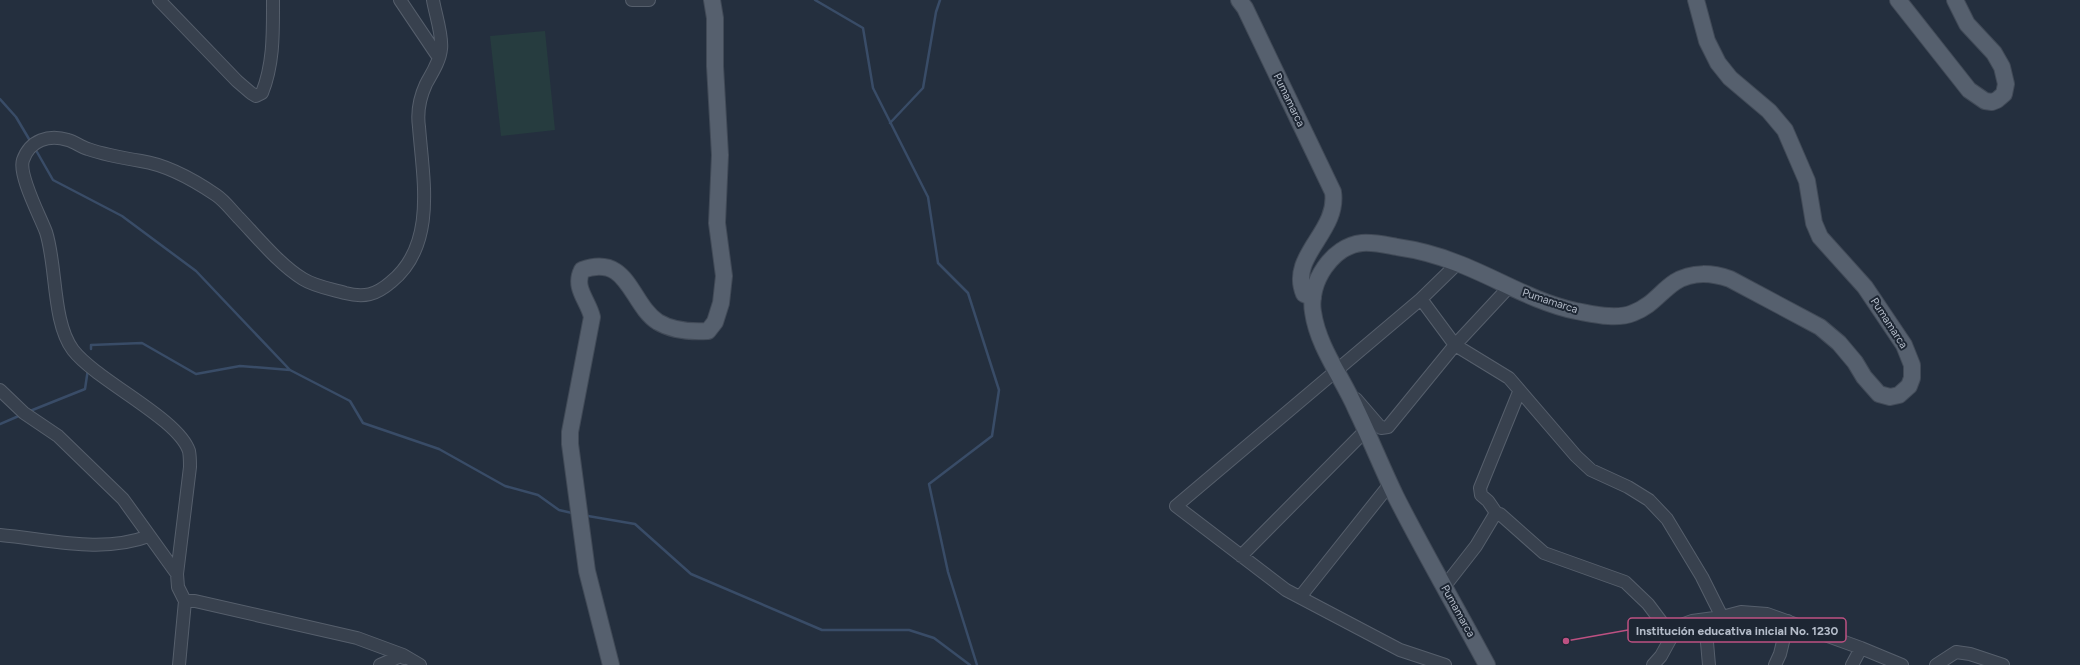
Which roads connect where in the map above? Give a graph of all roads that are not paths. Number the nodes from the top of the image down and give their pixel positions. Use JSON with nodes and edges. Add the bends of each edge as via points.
{"nodes":[{"id":1,"x":159,"y":0,"type":"edge"},
{"id":2,"x":273,"y":0,"type":"edge"},
{"id":3,"x":400,"y":0,"type":"edge"},
{"id":4,"x":433,"y":0,"type":"edge"},
{"id":5,"x":632,"y":0,"type":"edge"},
{"id":6,"x":649,"y":0,"type":"edge"},
{"id":7,"x":712,"y":0,"type":"edge"},
{"id":8,"x":1696,"y":0,"type":"edge"},
{"id":9,"x":1898,"y":0,"type":"edge"},
{"id":10,"x":1955,"y":0,"type":"edge"},
{"id":11,"x":1242,"y":3,"type":"edge"},
{"id":12,"x":439,"y":58,"type":"junction"},
{"id":13,"x":1458,"y":263,"type":"junction"},
{"id":14,"x":1509,"y":287,"type":"junction"},
{"id":15,"x":1313,"y":298,"type":"junction"},
{"id":16,"x":1421,"y":299,"type":"junction"},
{"id":17,"x":1455,"y":345,"type":"junction"},
{"id":18,"x":1339,"y":367,"type":"junction"},
{"id":19,"x":0,"y":390,"type":"edge"},
{"id":20,"x":1520,"y":392,"type":"junction"},
{"id":21,"x":1366,"y":430,"type":"junction"},
{"id":22,"x":1390,"y":484,"type":"junction"},
{"id":23,"x":1497,"y":514,"type":"junction"},
{"id":24,"x":0,"y":535,"type":"edge"},
{"id":25,"x":149,"y":536,"type":"junction"},
{"id":26,"x":1240,"y":556,"type":"junction"},
{"id":27,"x":177,"y":574,"type":"junction"},
{"id":28,"x":1444,"y":586,"type":"junction"},
{"id":29,"x":1300,"y":597,"type":"junction"},
{"id":30,"x":185,"y":600,"type":"junction"},
{"id":31,"x":1722,"y":617,"type":"junction"},
{"id":32,"x":1705,"y":620,"type":"junction"},
{"id":33,"x":1788,"y":621,"type":"junction"},
{"id":34,"x":1672,"y":636,"type":"junction"},
{"id":35,"x":1862,"y":648,"type":"junction"},
{"id":36,"x":1956,"y":652,"type":"junction"},
{"id":37,"x":405,"y":660,"type":"edge"},
{"id":38,"x":1900,"y":664,"type":"edge"},
{"id":39,"x":179,"y":665,"type":"edge"},
{"id":40,"x":380,"y":665,"type":"edge"},
{"id":41,"x":420,"y":665,"type":"edge"},
{"id":42,"x":611,"y":665,"type":"edge"},
{"id":43,"x":1445,"y":665,"type":"edge"},
{"id":44,"x":1487,"y":665,"type":"edge"},
{"id":45,"x":1653,"y":665,"type":"edge"},
{"id":46,"x":1709,"y":665,"type":"edge"},
{"id":47,"x":1775,"y":665,"type":"edge"},
{"id":48,"x":1852,"y":665,"type":"edge"},
{"id":49,"x":1936,"y":665,"type":"edge"},
{"id":50,"x":1947,"y":665,"type":"edge"},
{"id":51,"x":2003,"y":665,"type":"edge"}],
"edges":[{"from":1,"to":2,"type":"street","via":[[250,93],[256,96],[262,93],[268,77],[273,47]]},
{"from":3,"to":12,"type":"street"},
{"from":4,"to":12,"type":"street","via":[[442,47]]},
{"from":5,"to":6,"type":"street"},
{"from":7,"to":42,"type":"main road","via":[[716,18],[715,66],[720,155],[717,223],[724,276],[721,303],[715,322],[708,331],[668,327],[656,321],[622,277],[614,271],[592,266],[582,270],[578,278],[580,291],[592,317],[570,432],[570,444],[587,571]]},
{"from":8,"to":14,"type":"main road","name":"Pumamarca","via":[[1709,45],[1718,62],[1730,78],[1769,110],[1785,130],[1807,181],[1814,223],[1820,237],[1865,287],[1904,345],[1912,366],[1909,386],[1899,395],[1890,397],[1879,394],[1839,343],[1820,327],[1718,275],[1703,273],[1682,279],[1645,307],[1631,314],[1616,317],[1574,311]]},
{"from":9,"to":10,"type":"main road","via":[[1968,90],[1985,101],[1992,102],[2004,94],[2006,84],[2002,67],[1994,53],[1967,24]]},
{"from":11,"to":15,"type":"main road","name":"Pumamarca","via":[[1333,192],[1335,203],[1330,216],[1322,235],[1302,266],[1301,287],[1304,294]]},
{"from":12,"to":27,"type":"street","via":[[420,102],[418,124],[424,194],[420,237],[408,266],[376,294],[352,294],[315,285],[303,279],[269,250],[219,196],[174,170],[143,161],[125,160],[57,137],[42,138],[30,148],[22,162],[23,176],[47,236],[54,266],[58,305],[69,344],[112,384],[178,435],[189,452],[190,467]]},
{"from":13,"to":14,"type":"main road","name":"Pumamarca"},
{"from":13,"to":15,"type":"main road","name":"Pumamarca","via":[[1421,250],[1361,243],[1339,253],[1324,268]]},
{"from":13,"to":16,"type":"street"},
{"from":14,"to":17,"type":"street"},
{"from":15,"to":18,"type":"main road","name":"Pumamarca","via":[[1313,312],[1320,338]]},
{"from":16,"to":17,"type":"street"},
{"from":16,"to":18,"type":"street"},
{"from":17,"to":18,"type":"street","via":[[1385,429],[1357,403]]},
{"from":17,"to":20,"type":"street","via":[[1509,378]]},
{"from":18,"to":21,"type":"main road","name":"Pumamarca"},
{"from":18,"to":26,"type":"street","via":[[1176,506]]},
{"from":19,"to":25,"type":"street","via":[[24,413],[58,436],[123,500]]},
{"from":20,"to":23,"type":"street","via":[[1480,488],[1481,495]]},
{"from":20,"to":31,"type":"street","via":[[1591,470],[1649,500],[1666,519],[1702,577]]},
{"from":21,"to":22,"type":"main road","name":"Pumamarca"},
{"from":21,"to":26,"type":"street"},
{"from":22,"to":28,"type":"main road","name":"Pumamarca"},
{"from":22,"to":29,"type":"street"},
{"from":23,"to":28,"type":"street","via":[[1476,546]]},
{"from":23,"to":34,"type":"street","via":[[1514,525],[1544,553],[1625,582],[1648,604]]},
{"from":24,"to":25,"type":"street","via":[[94,545]]},
{"from":25,"to":27,"type":"street"},
{"from":26,"to":29,"type":"street","via":[[1271,580]]},
{"from":27,"to":30,"type":"street","via":[[178,587]]},
{"from":28,"to":44,"type":"main road","name":"Pumamarca"},
{"from":29,"to":43,"type":"street","via":[[1400,650]]},
{"from":30,"to":37,"type":"street","via":[[357,638]]},
{"from":30,"to":39,"type":"street"},
{"from":31,"to":32,"type":"street"},
{"from":31,"to":33,"type":"street","via":[[1741,612],[1766,614]]},
{"from":32,"to":34,"type":"street","via":[[1692,620],[1681,625]]},
{"from":32,"to":46,"type":"street"},
{"from":33,"to":35,"type":"street"},
{"from":33,"to":47,"type":"street"},
{"from":34,"to":45,"type":"street"},
{"from":35,"to":38,"type":"street"},
{"from":35,"to":48,"type":"street"},
{"from":36,"to":49,"type":"street"},
{"from":36,"to":50,"type":"street"},
{"from":36,"to":51,"type":"street"},
{"from":37,"to":40,"type":"street"},
{"from":37,"to":41,"type":"street"}]}
